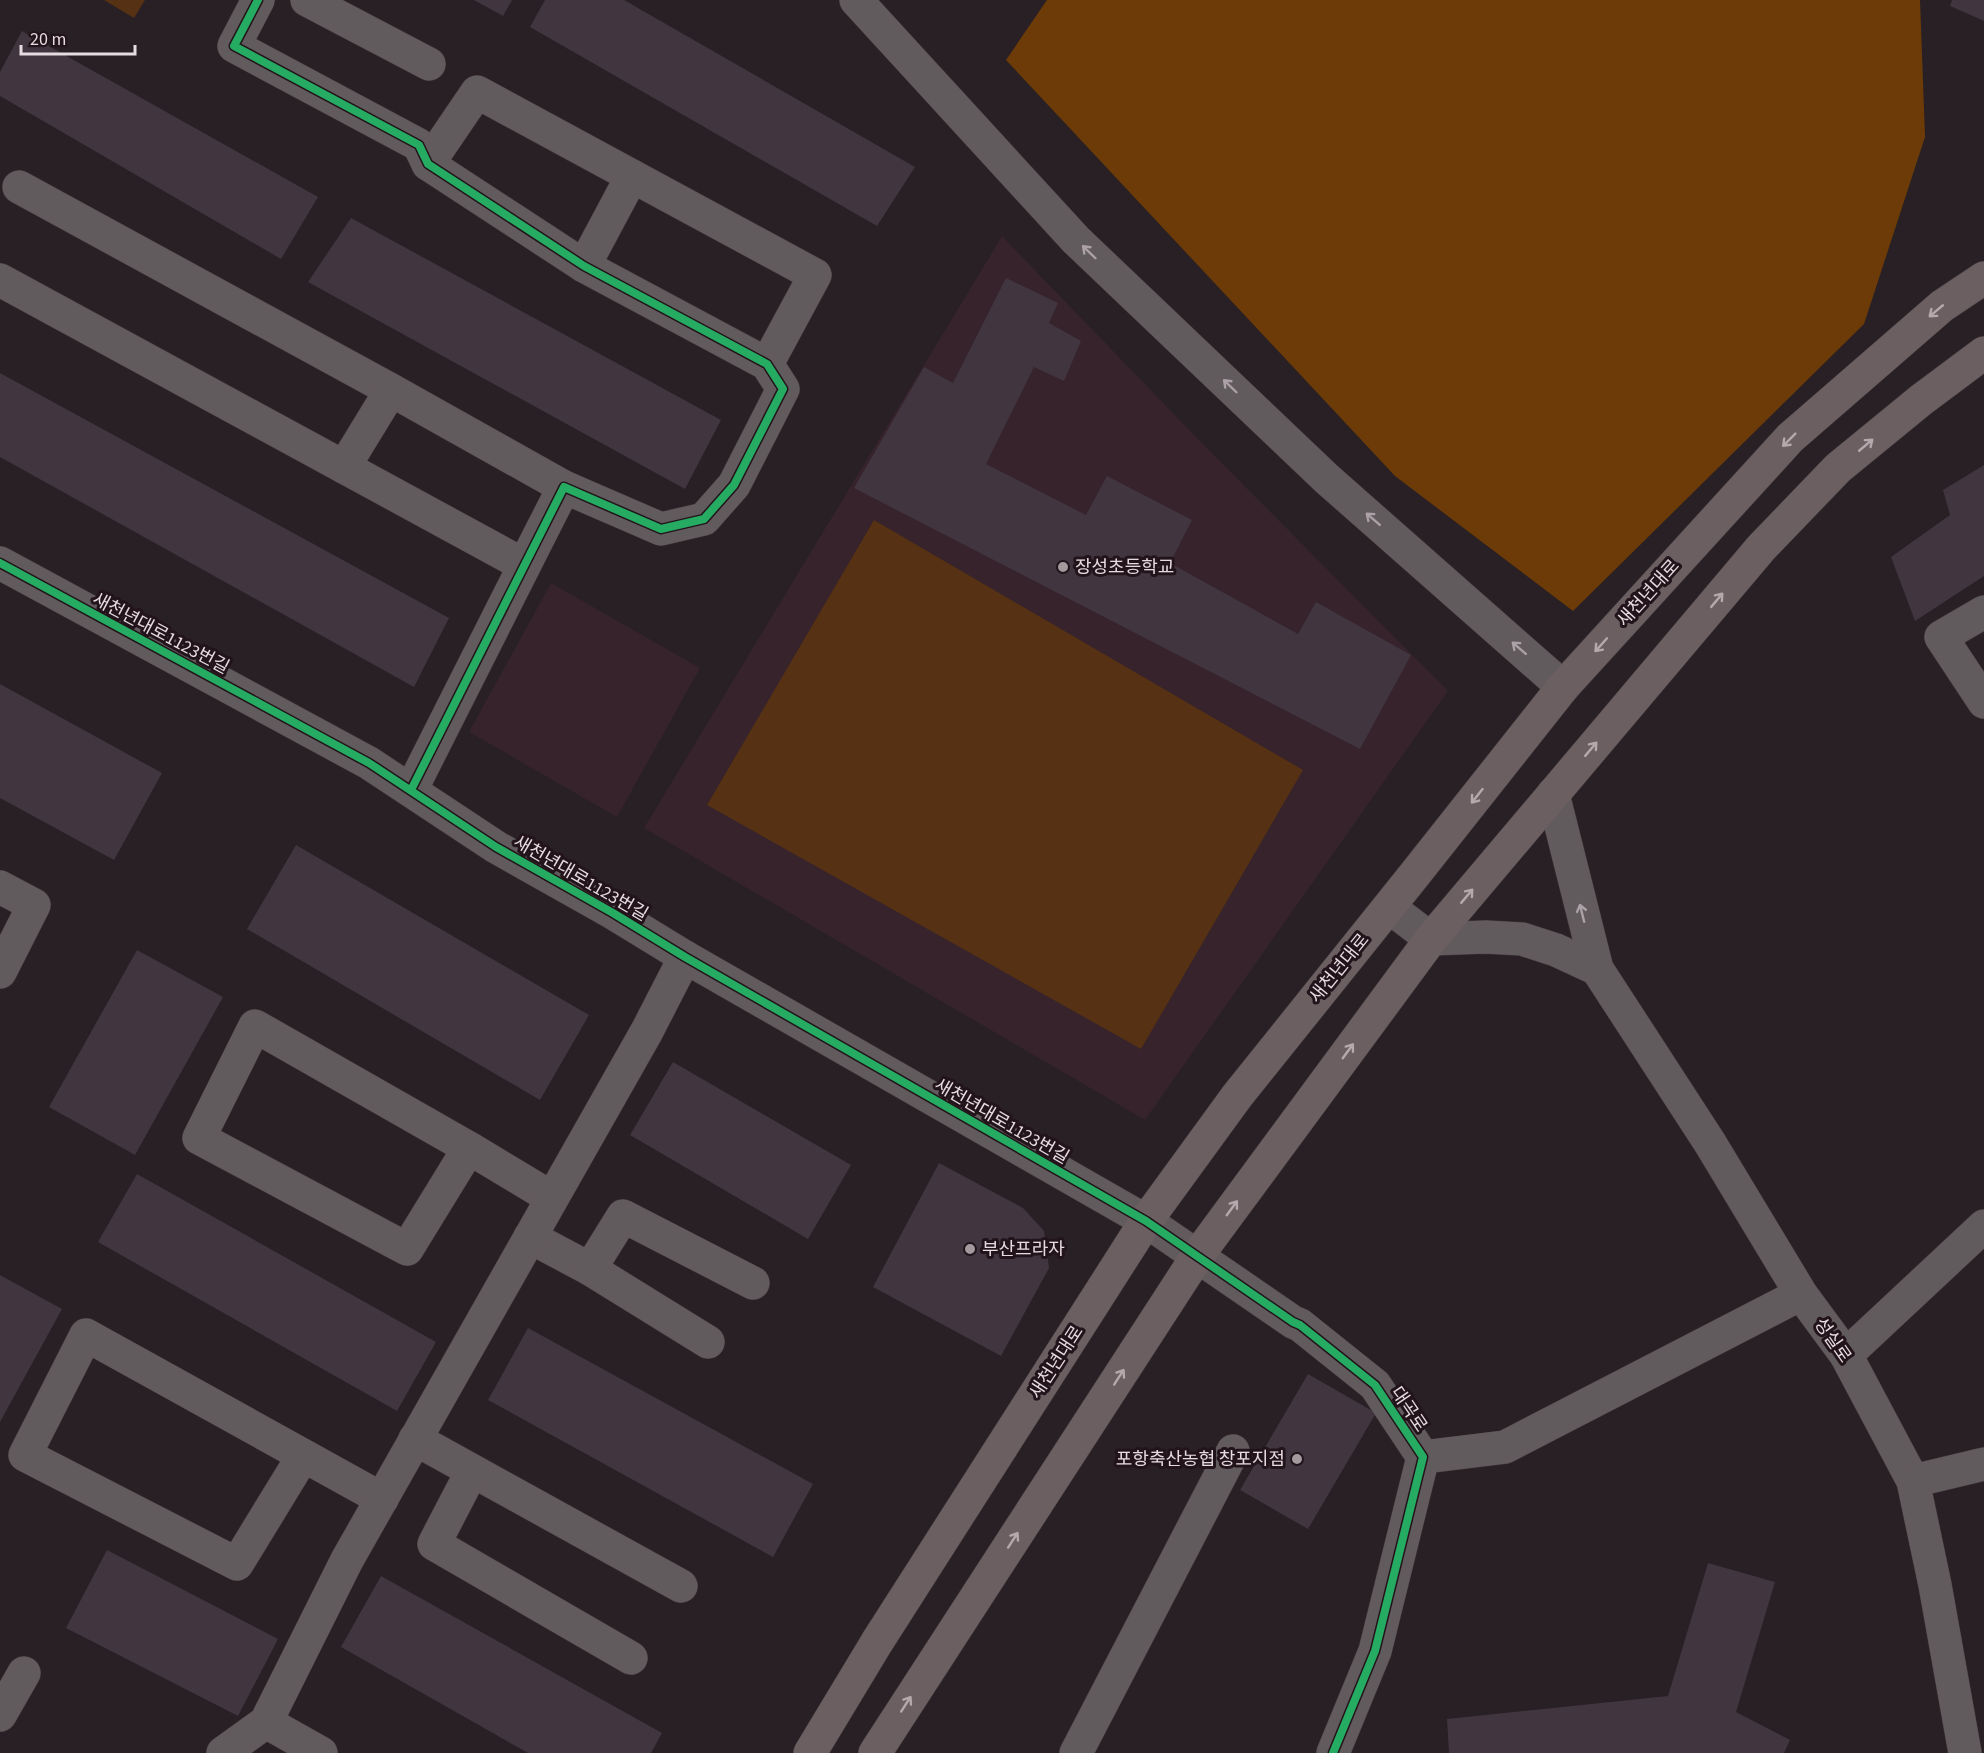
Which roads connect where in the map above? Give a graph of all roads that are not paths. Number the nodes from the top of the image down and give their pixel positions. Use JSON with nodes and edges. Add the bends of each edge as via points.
{"nodes":[{"id":1,"x":258,"y":0,"type":"edge"},
{"id":2,"x":307,"y":0,"type":"edge"},
{"id":3,"x":856,"y":0,"type":"edge"},
{"id":4,"x":429,"y":64,"type":"dead end"},
{"id":5,"x":428,"y":164,"type":"junction"},
{"id":6,"x":632,"y":176,"type":"junction"},
{"id":7,"x":19,"y":188,"type":"dead end"},
{"id":8,"x":584,"y":266,"type":"junction"},
{"id":9,"x":1984,"y":278,"type":"edge"},
{"id":10,"x":0,"y":280,"type":"edge"},
{"id":11,"x":1984,"y":353,"type":"edge"},
{"id":12,"x":767,"y":364,"type":"junction"},
{"id":13,"x":391,"y":390,"type":"junction"},
{"id":14,"x":344,"y":467,"type":"junction"},
{"id":15,"x":564,"y":487,"type":"junction"},
{"id":16,"x":0,"y":563,"type":"edge"},
{"id":17,"x":524,"y":565,"type":"junction"},
{"id":18,"x":1984,"y":612,"type":"edge"},
{"id":19,"x":1563,"y":687,"type":"junction"},
{"id":20,"x":1984,"y":702,"type":"edge"},
{"id":21,"x":411,"y":790,"type":"junction"},
{"id":22,"x":1553,"y":794,"type":"junction"},
{"id":23,"x":0,"y":887,"type":"edge"},
{"id":24,"x":1389,"y":907,"type":"junction"},
{"id":25,"x":1431,"y":939,"type":"junction"},
{"id":26,"x":685,"y":957,"type":"junction"},
{"id":27,"x":1597,"y":969,"type":"junction"},
{"id":28,"x":0,"y":972,"type":"edge"},
{"id":29,"x":469,"y":1148,"type":"junction"},
{"id":30,"x":552,"y":1198,"type":"junction"},
{"id":31,"x":1146,"y":1221,"type":"junction"},
{"id":32,"x":1984,"y":1226,"type":"edge"},
{"id":33,"x":530,"y":1236,"type":"junction"},
{"id":34,"x":1198,"y":1255,"type":"junction"},
{"id":35,"x":590,"y":1269,"type":"junction"},
{"id":36,"x":753,"y":1283,"type":"dead end"},
{"id":37,"x":1801,"y":1294,"type":"junction"},
{"id":38,"x":708,"y":1342,"type":"dead end"},
{"id":39,"x":1846,"y":1355,"type":"junction"},
{"id":40,"x":416,"y":1439,"type":"junction"},
{"id":41,"x":1233,"y":1451,"type":"dead end"},
{"id":42,"x":303,"y":1456,"type":"junction"},
{"id":43,"x":1423,"y":1457,"type":"junction"},
{"id":44,"x":1984,"y":1464,"type":"edge"},
{"id":45,"x":472,"y":1471,"type":"junction"},
{"id":46,"x":1913,"y":1481,"type":"junction"},
{"id":47,"x":382,"y":1499,"type":"junction"},
{"id":48,"x":681,"y":1586,"type":"dead end"},
{"id":49,"x":631,"y":1658,"type":"dead end"},
{"id":50,"x":24,"y":1673,"type":"dead end"},
{"id":51,"x":0,"y":1715,"type":"edge"},
{"id":52,"x":266,"y":1722,"type":"junction"},
{"id":53,"x":316,"y":1752,"type":"edge"},
{"id":54,"x":224,"y":1753,"type":"edge"},
{"id":55,"x":810,"y":1753,"type":"edge"},
{"id":56,"x":875,"y":1753,"type":"edge"},
{"id":57,"x":1076,"y":1753,"type":"edge"},
{"id":58,"x":1333,"y":1753,"type":"edge"},
{"id":59,"x":1965,"y":1753,"type":"edge"}],
"edges":[{"from":1,"to":5,"type":"street","via":[[234,46],[419,145]]},
{"from":2,"to":4,"type":"street"},
{"from":19,"to":3,"type":"street","one_way":true,"via":[[1327,479],[1076,240]]},
{"from":5,"to":6,"type":"street","via":[[477,92]]},
{"from":5,"to":8,"type":"street"},
{"from":6,"to":8,"type":"street"},
{"from":6,"to":12,"type":"street","via":[[815,274]]},
{"from":7,"to":13,"type":"street"},
{"from":8,"to":12,"type":"street"},
{"from":9,"to":19,"type":"main road","name":"새천년대로","one_way":true,"via":[[1942,306],[1790,438]]},
{"from":10,"to":14,"type":"street"},
{"from":22,"to":11,"type":"main road","one_way":true,"via":[[1761,548],[1838,468]]},
{"from":12,"to":15,"type":"street","via":[[783,389],[734,486],[704,519],[661,529]]},
{"from":13,"to":14,"type":"street"},
{"from":13,"to":15,"type":"street"},
{"from":14,"to":17,"type":"street"},
{"from":15,"to":17,"type":"street"},
{"from":16,"to":21,"type":"street","name":"새천년대로1123번길","via":[[369,763]]},
{"from":17,"to":21,"type":"street"},
{"from":18,"to":20,"type":"street","via":[[1941,637]]},
{"from":19,"to":24,"type":"main road","name":"새천년대로","one_way":true},
{"from":21,"to":26,"type":"street","name":"새천년대로1123번길","via":[[496,847]]},
{"from":25,"to":22,"type":"main road","one_way":true},
{"from":27,"to":22,"type":"street","one_way":true},
{"from":23,"to":28,"type":"street","via":[[34,905]]},
{"from":24,"to":25,"type":"street"},
{"from":24,"to":31,"type":"main road","name":"새천년대로","via":[[1237,1096]]},
{"from":25,"to":27,"type":"street","via":[[1522,939]]},
{"from":34,"to":25,"type":"main road","one_way":true},
{"from":26,"to":30,"type":"street"},
{"from":26,"to":31,"type":"street","name":"새천년대로1123번길"},
{"from":27,"to":37,"type":"street","name":"성실로","via":[[1710,1143]]},
{"from":29,"to":29,"type":"street","via":[[407,1250],[199,1138],[255,1026]]},
{"from":29,"to":30,"type":"street"},
{"from":30,"to":33,"type":"street"},
{"from":31,"to":34,"type":"street","name":"대곡로"},
{"from":31,"to":55,"type":"main road","name":"새천년대로"},
{"from":32,"to":39,"type":"street"},
{"from":33,"to":35,"type":"street"},
{"from":33,"to":40,"type":"street"},
{"from":34,"to":43,"type":"street","name":"대곡로","via":[[1300,1325],[1375,1385]]},
{"from":56,"to":34,"type":"main road","one_way":true},
{"from":35,"to":36,"type":"street","via":[[623,1216]]},
{"from":35,"to":38,"type":"street"},
{"from":37,"to":39,"type":"street","name":"성실로"},
{"from":37,"to":43,"type":"street","via":[[1505,1447]]},
{"from":39,"to":46,"type":"street","name":"성실로"},
{"from":40,"to":45,"type":"street"},
{"from":40,"to":47,"type":"street"},
{"from":41,"to":57,"type":"street"},
{"from":42,"to":42,"type":"street","via":[[86,1335],[25,1455],[237,1564]]},
{"from":42,"to":47,"type":"street"},
{"from":43,"to":58,"type":"street","name":"대곡로","via":[[1375,1651]]},
{"from":44,"to":46,"type":"street"},
{"from":45,"to":48,"type":"street"},
{"from":45,"to":49,"type":"street","via":[[434,1544]]},
{"from":46,"to":59,"type":"street","name":"성실로"},
{"from":47,"to":52,"type":"street"},
{"from":50,"to":51,"type":"street"},
{"from":52,"to":53,"type":"street"},
{"from":52,"to":54,"type":"street"}]}
